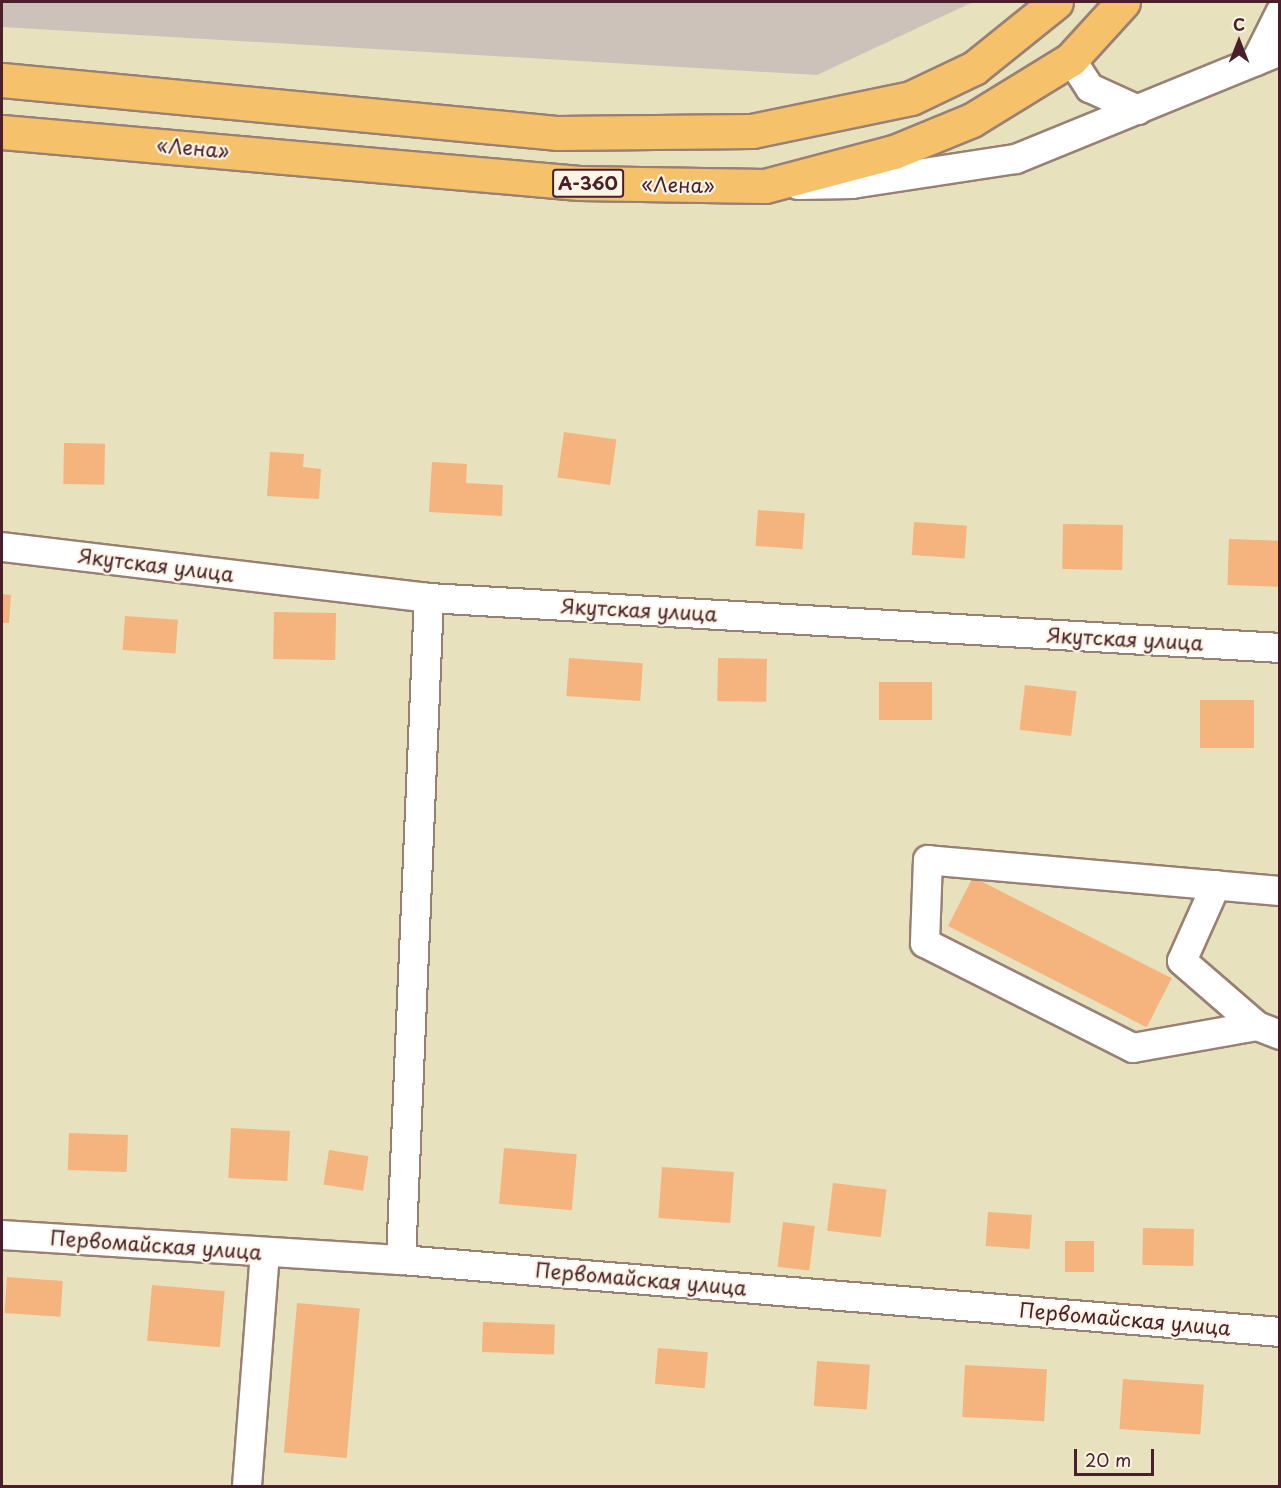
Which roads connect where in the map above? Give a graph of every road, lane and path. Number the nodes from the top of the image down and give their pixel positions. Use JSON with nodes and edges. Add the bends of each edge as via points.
{"nodes":[{"id":1,"x":1056,"y":2,"type":"edge"},
{"id":2,"x":1123,"y":2,"type":"edge"},
{"id":3,"x":1280,"y":13,"type":"edge"},
{"id":4,"x":1268,"y":56,"type":"edge"},
{"id":5,"x":1071,"y":59,"type":"junction"},
{"id":6,"x":2,"y":80,"type":"edge"},
{"id":7,"x":1138,"y":110,"type":"junction"},
{"id":8,"x":2,"y":132,"type":"edge"},
{"id":9,"x":765,"y":186,"type":"junction"},
{"id":10,"x":2,"y":547,"type":"edge"},
{"id":11,"x":429,"y":598,"type":"junction"},
{"id":12,"x":1280,"y":648,"type":"edge"},
{"id":13,"x":1216,"y":885,"type":"junction"},
{"id":14,"x":1280,"y":891,"type":"edge"},
{"id":15,"x":1268,"y":1030,"type":"edge"},
{"id":16,"x":2,"y":1235,"type":"edge"},
{"id":17,"x":265,"y":1253,"type":"junction"},
{"id":18,"x":401,"y":1260,"type":"junction"},
{"id":19,"x":1280,"y":1332,"type":"edge"},
{"id":20,"x":247,"y":1486,"type":"edge"}],
"edges":[{"from":1,"to":6,"type":"highway","via":[[974,68],[911,98],[752,131],[558,133]]},
{"from":2,"to":5,"type":"highway","name":"«Лена»","number":"А-360"},
{"from":3,"to":4,"type":"street"},
{"from":4,"to":7,"type":"street"},
{"from":5,"to":7,"type":"street","via":[[1090,88]]},
{"from":5,"to":9,"type":"highway","name":"«Лена»","number":"А-360","via":[[972,120],[894,152]]},
{"from":7,"to":9,"type":"street","via":[[1016,159],[852,184]]},
{"from":8,"to":9,"type":"highway","name":"«Лена»","number":"А-360","via":[[579,183]]},
{"from":10,"to":11,"type":"street","name":"Якутская улица"},
{"from":11,"to":12,"type":"street","name":"Якутская улица"},
{"from":11,"to":18,"type":"street"},
{"from":13,"to":14,"type":"street"},
{"from":13,"to":15,"type":"street","via":[[1182,961]]},
{"from":13,"to":15,"type":"street","via":[[928,861],[925,943],[1133,1048]]},
{"from":16,"to":17,"type":"street","name":"Первомайская улица"},
{"from":17,"to":18,"type":"street","name":"Первомайская улица"},
{"from":17,"to":20,"type":"street"},
{"from":18,"to":19,"type":"street","name":"Первомайская улица"}]}
